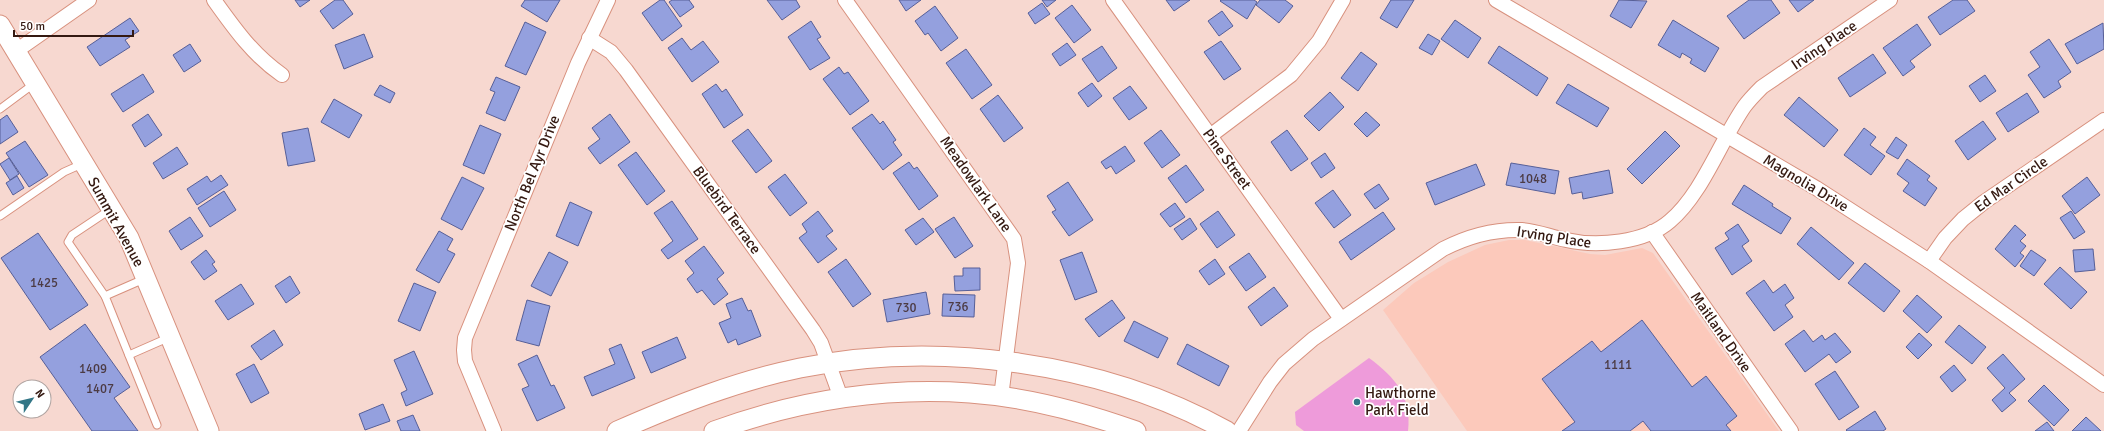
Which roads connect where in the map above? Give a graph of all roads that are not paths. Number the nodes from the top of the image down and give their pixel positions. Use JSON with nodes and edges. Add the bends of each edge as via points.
{"nodes":[{"id":1,"x":89,"y":0,"type":"edge"},
{"id":2,"x":214,"y":0,"type":"edge"},
{"id":3,"x":608,"y":0,"type":"edge"},
{"id":4,"x":845,"y":0,"type":"edge"},
{"id":5,"x":1113,"y":0,"type":"edge"},
{"id":6,"x":1343,"y":0,"type":"edge"},
{"id":7,"x":1496,"y":0,"type":"edge"},
{"id":8,"x":1890,"y":0,"type":"edge"},
{"id":9,"x":6,"y":38,"type":"edge"},
{"id":10,"x":589,"y":38,"type":"junction"},
{"id":11,"x":282,"y":75,"type":"dead end"},
{"id":12,"x":35,"y":83,"type":"junction"},
{"id":13,"x":0,"y":109,"type":"edge"},
{"id":14,"x":2104,"y":120,"type":"edge"},
{"id":15,"x":1727,"y":135,"type":"junction"},
{"id":16,"x":1210,"y":136,"type":"junction"},
{"id":17,"x":84,"y":163,"type":"junction"},
{"id":18,"x":111,"y":209,"type":"junction"},
{"id":19,"x":0,"y":216,"type":"edge"},
{"id":20,"x":1652,"y":232,"type":"junction"},
{"id":21,"x":1929,"y":261,"type":"junction"},
{"id":22,"x":146,"y":278,"type":"junction"},
{"id":23,"x":105,"y":296,"type":"junction"},
{"id":24,"x":1342,"y":318,"type":"junction"},
{"id":25,"x":170,"y":337,"type":"junction"},
{"id":26,"x":129,"y":355,"type":"junction"},
{"id":27,"x":1006,"y":360,"type":"junction"},
{"id":28,"x":829,"y":363,"type":"junction"},
{"id":29,"x":2104,"y":385,"type":"edge"},
{"id":30,"x":1000,"y":397,"type":"junction"},
{"id":31,"x":841,"y":398,"type":"junction"},
{"id":32,"x":157,"y":425,"type":"dead end"},
{"id":33,"x":206,"y":430,"type":"edge"},
{"id":34,"x":494,"y":431,"type":"edge"},
{"id":35,"x":617,"y":431,"type":"edge"},
{"id":36,"x":714,"y":431,"type":"edge"},
{"id":37,"x":1136,"y":431,"type":"edge"},
{"id":38,"x":1227,"y":431,"type":"edge"},
{"id":39,"x":1239,"y":431,"type":"edge"},
{"id":40,"x":1791,"y":431,"type":"edge"}],
"edges":[{"from":1,"to":9,"type":"street"},
{"from":2,"to":11,"type":"street","via":[[249,47]]},
{"from":3,"to":10,"type":"street","name":"North Bel Ayr Drive"},
{"from":4,"to":27,"type":"street","name":"Meadowlark Lane","via":[[1014,239],[1018,263]]},
{"from":5,"to":16,"type":"street","name":"Pine Street"},
{"from":6,"to":16,"type":"street","via":[[1319,41],[1291,75]]},
{"from":7,"to":15,"type":"street","name":"Magnolia Drive"},
{"from":8,"to":15,"type":"street","name":"Irving Place","via":[[1762,87],[1745,106]]},
{"from":9,"to":12,"type":"street","name":"Summit Avenue"},
{"from":10,"to":28,"type":"street","name":"Bluebird Terrace","via":[[611,52],[626,70],[813,330]]},
{"from":10,"to":34,"type":"street","name":"North Bel Ayr Drive","via":[[480,298],[466,338],[465,361]]},
{"from":12,"to":13,"type":"lane"},
{"from":12,"to":17,"type":"street","name":"Summit Avenue"},
{"from":14,"to":21,"type":"street","name":"Ed Mar Circle","via":[[1984,202],[1945,238]]},
{"from":15,"to":20,"type":"street","name":"Irving Place","via":[[1682,210],[1669,223]]},
{"from":15,"to":21,"type":"street","name":"Magnolia Drive","via":[[1816,188]]},
{"from":16,"to":24,"type":"street","name":"Pine Street"},
{"from":17,"to":18,"type":"street","name":"Summit Avenue"},
{"from":17,"to":19,"type":"lane","via":[[64,172]]},
{"from":18,"to":22,"type":"street","name":"Summit Avenue","via":[[128,238]]},
{"from":18,"to":23,"type":"lane","via":[[72,234],[68,242]]},
{"from":20,"to":24,"type":"street","name":"Irving Place","via":[[1620,242],[1599,244],[1523,230],[1482,233],[1462,239],[1443,249]]},
{"from":20,"to":40,"type":"street","name":"Maitland Drive"},
{"from":21,"to":29,"type":"street","name":"Magnolia Drive","via":[[2020,323]]},
{"from":22,"to":23,"type":"lane"},
{"from":22,"to":25,"type":"street","name":"Summit Avenue"},
{"from":23,"to":26,"type":"lane"},
{"from":24,"to":39,"type":"street","name":"Irving Place","via":[[1312,339],[1284,364]]},
{"from":25,"to":26,"type":"lane"},
{"from":25,"to":33,"type":"street","name":"Summit Avenue"},
{"from":26,"to":32,"type":"lane"},
{"from":27,"to":28,"type":"street","via":[[913,356]]},
{"from":27,"to":30,"type":"street","name":"Meadowlark Lane"},
{"from":27,"to":38,"type":"street","via":[[1071,373],[1124,388],[1167,403]]},
{"from":28,"to":31,"type":"street","name":"Bluebird Terrace"},
{"from":28,"to":35,"type":"street","via":[[731,386]]},
{"from":30,"to":31,"type":"street","via":[[970,393],[897,393]]},
{"from":30,"to":37,"type":"street","via":[[1100,418]]},
{"from":31,"to":36,"type":"street","via":[[777,411]]}]}
